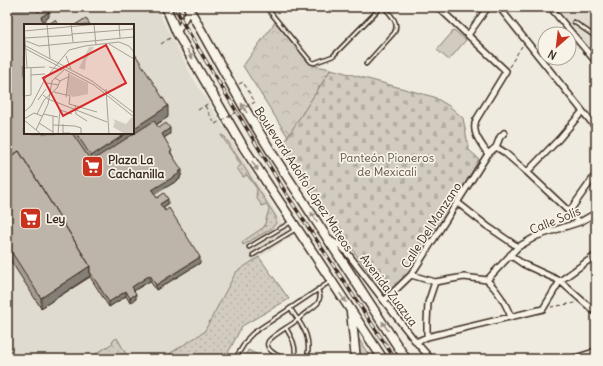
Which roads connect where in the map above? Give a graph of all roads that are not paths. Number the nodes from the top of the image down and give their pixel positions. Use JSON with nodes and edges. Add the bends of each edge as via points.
{"nodes":[{"id":1,"x":166,"y":7,"type":"edge"},
{"id":2,"x":266,"y":7,"type":"edge"},
{"id":3,"x":382,"y":7,"type":"edge"},
{"id":4,"x":438,"y":7,"type":"edge"},
{"id":5,"x":488,"y":7,"type":"edge"},
{"id":6,"x":499,"y":7,"type":"edge"},
{"id":7,"x":550,"y":7,"type":"edge"},
{"id":8,"x":190,"y":8,"type":"edge"},
{"id":9,"x":574,"y":22,"type":"dead end"},
{"id":10,"x":177,"y":33,"type":"junction"},
{"id":11,"x":468,"y":35,"type":"junction"},
{"id":12,"x":596,"y":37,"type":"edge"},
{"id":13,"x":596,"y":62,"type":"edge"},
{"id":14,"x":366,"y":64,"type":"dead end"},
{"id":15,"x":582,"y":112,"type":"junction"},
{"id":16,"x":596,"y":128,"type":"edge"},
{"id":17,"x":504,"y":133,"type":"dead end"},
{"id":18,"x":496,"y":147,"type":"junction"},
{"id":19,"x":488,"y":154,"type":"junction"},
{"id":20,"x":527,"y":172,"type":"junction"},
{"id":21,"x":596,"y":174,"type":"edge"},
{"id":22,"x":458,"y":203,"type":"junction"},
{"id":23,"x":569,"y":212,"type":"junction"},
{"id":24,"x":596,"y":213,"type":"edge"},
{"id":25,"x":580,"y":222,"type":"junction"},
{"id":26,"x":294,"y":225,"type":"junction"},
{"id":27,"x":327,"y":238,"type":"junction"},
{"id":28,"x":249,"y":247,"type":"dead end"},
{"id":29,"x":518,"y":247,"type":"junction"},
{"id":30,"x":253,"y":255,"type":"dead end"},
{"id":31,"x":510,"y":255,"type":"junction"},
{"id":32,"x":596,"y":255,"type":"edge"},
{"id":33,"x":411,"y":275,"type":"junction"},
{"id":34,"x":487,"y":280,"type":"junction"},
{"id":35,"x":331,"y":281,"type":"junction"},
{"id":36,"x":560,"y":281,"type":"junction"},
{"id":37,"x":435,"y":282,"type":"junction"},
{"id":38,"x":318,"y":290,"type":"junction"},
{"id":39,"x":384,"y":301,"type":"junction"},
{"id":40,"x":290,"y":308,"type":"junction"},
{"id":41,"x":351,"y":310,"type":"junction"},
{"id":42,"x":595,"y":312,"type":"dead end"},
{"id":43,"x":511,"y":317,"type":"junction"},
{"id":44,"x":298,"y":320,"type":"junction"},
{"id":45,"x":286,"y":328,"type":"junction"},
{"id":46,"x":427,"y":337,"type":"junction"},
{"id":47,"x":416,"y":342,"type":"junction"},
{"id":48,"x":596,"y":351,"type":"edge"},
{"id":49,"x":235,"y":359,"type":"edge"},
{"id":50,"x":307,"y":359,"type":"edge"},
{"id":51,"x":356,"y":359,"type":"edge"},
{"id":52,"x":383,"y":359,"type":"edge"},
{"id":53,"x":406,"y":359,"type":"edge"},
{"id":54,"x":431,"y":359,"type":"edge"},
{"id":55,"x":575,"y":359,"type":"edge"}],
"edges":[{"from":1,"to":10,"type":"main road"},
{"from":2,"to":3,"type":"lane","via":[[310,62],[314,63],[333,56]]},
{"from":3,"to":14,"type":"lane","via":[[393,18],[396,28]]},
{"from":4,"to":11,"type":"street"},
{"from":5,"to":11,"type":"street"},
{"from":6,"to":15,"type":"street"},
{"from":7,"to":13,"type":"street"},
{"from":8,"to":10,"type":"street"},
{"from":27,"to":8,"type":"main road","name":"Boulevard Adolfo López Mateos","one_way":true,"via":[[245,108]]},
{"from":9,"to":12,"type":"lane"},
{"from":10,"to":26,"type":"main road","one_way":true,"via":[[248,154]]},
{"from":11,"to":19,"type":"street","via":[[506,71],[476,120],[474,128]]},
{"from":15,"to":16,"type":"street"},
{"from":15,"to":20,"type":"street"},
{"from":17,"to":18,"type":"street","name":"Calle Del Manzano"},
{"from":18,"to":19,"type":"street","name":"Calle Del Manzano"},
{"from":18,"to":20,"type":"street"},
{"from":19,"to":22,"type":"street","name":"Calle Del Manzano"},
{"from":20,"to":23,"type":"street"},
{"from":21,"to":23,"type":"street"},
{"from":22,"to":29,"type":"street"},
{"from":22,"to":33,"type":"street","name":"Calle Del Manzano"},
{"from":23,"to":25,"type":"street"},
{"from":24,"to":25,"type":"street","name":"Calle Solís"},
{"from":25,"to":29,"type":"street","name":"Calle Solís","via":[[537,236]]},
{"from":26,"to":28,"type":"lane"},
{"from":26,"to":30,"type":"lane"},
{"from":26,"to":35,"type":"main road"},
{"from":27,"to":39,"type":"street","name":"Avenida Zuazua","via":[[349,254]]},
{"from":53,"to":27,"type":"main road","name":"Boulevard Adolfo López Mateos","one_way":true},
{"from":29,"to":31,"type":"street","name":"Calle Solís"},
{"from":31,"to":34,"type":"street","name":"Calle Solís"},
{"from":31,"to":36,"type":"street"},
{"from":32,"to":36,"type":"street"},
{"from":33,"to":37,"type":"street"},
{"from":33,"to":39,"type":"street","name":"Calle Del Manzano"},
{"from":34,"to":37,"type":"street","via":[[464,278]]},
{"from":34,"to":43,"type":"street","via":[[496,288]]},
{"from":35,"to":38,"type":"lane"},
{"from":35,"to":41,"type":"main road","one_way":true},
{"from":36,"to":42,"type":"street"},
{"from":36,"to":43,"type":"street","via":[[543,309]]},
{"from":37,"to":46,"type":"street","via":[[428,303]]},
{"from":38,"to":40,"type":"lane"},
{"from":38,"to":44,"type":"lane","via":[[318,303]]},
{"from":39,"to":47,"type":"street","name":"Avenida Zuazua"},
{"from":40,"to":44,"type":"lane"},
{"from":40,"to":49,"type":"lane","via":[[253,333]]},
{"from":41,"to":51,"type":"main road"},
{"from":41,"to":52,"type":"main road"},
{"from":43,"to":46,"type":"street"},
{"from":44,"to":45,"type":"lane"},
{"from":44,"to":50,"type":"lane","via":[[307,334]]},
{"from":45,"to":45,"type":"lane","via":[[267,343],[270,351],[290,359],[296,352],[293,339]]},
{"from":46,"to":47,"type":"street"},
{"from":47,"to":54,"type":"street","name":"Avenida Zuazua"},
{"from":48,"to":55,"type":"main road"}]}
